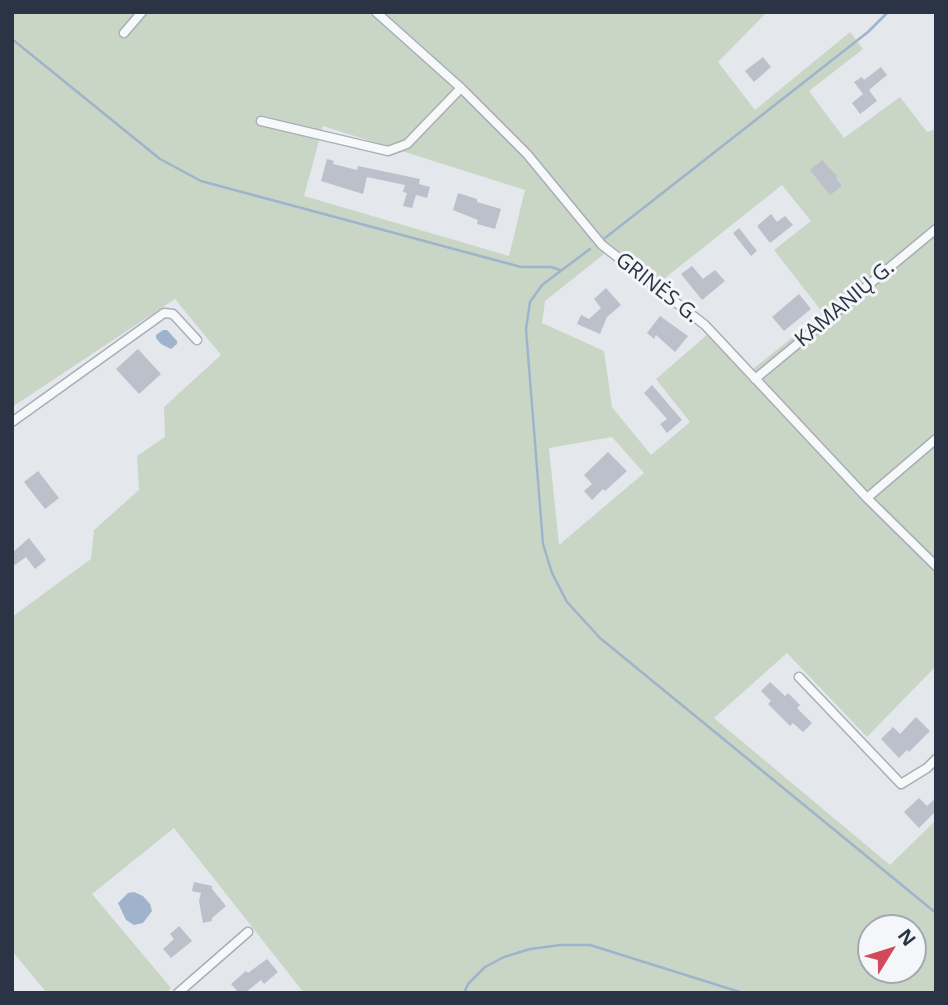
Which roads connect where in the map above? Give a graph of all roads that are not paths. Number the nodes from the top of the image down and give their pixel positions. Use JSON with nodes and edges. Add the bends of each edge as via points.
{"nodes":[{"id":1,"x":142,"y":12,"type":"edge"},
{"id":2,"x":376,"y":12,"type":"edge"},
{"id":3,"x":124,"y":33,"type":"dead end"},
{"id":4,"x":461,"y":88,"type":"junction"},
{"id":5,"x":261,"y":121,"type":"dead end"},
{"id":6,"x":936,"y":229,"type":"edge"},
{"id":7,"x":197,"y":340,"type":"dead end"},
{"id":8,"x":755,"y":379,"type":"junction"},
{"id":9,"x":12,"y":422,"type":"edge"},
{"id":10,"x":936,"y":439,"type":"edge"},
{"id":11,"x":867,"y":498,"type":"junction"},
{"id":12,"x":936,"y":566,"type":"edge"},
{"id":13,"x":799,"y":677,"type":"dead end"},
{"id":14,"x":936,"y":760,"type":"edge"},
{"id":15,"x":248,"y":932,"type":"dead end"},
{"id":16,"x":178,"y":993,"type":"edge"}],
"edges":[{"from":1,"to":3,"type":"street"},
{"from":2,"to":4,"type":"street","name":"GRINĖS G."},
{"from":4,"to":5,"type":"street","via":[[407,144],[388,151]]},
{"from":4,"to":8,"type":"street","name":"GRINĖS G.","via":[[527,153],[602,245],[705,325]]},
{"from":6,"to":8,"type":"street","name":"KAMANIŲ G."},
{"from":7,"to":9,"type":"street","via":[[173,314],[164,313]]},
{"from":8,"to":11,"type":"street","name":"GRINĖS G."},
{"from":10,"to":11,"type":"street"},
{"from":11,"to":12,"type":"street","name":"GRINĖS G."},
{"from":13,"to":14,"type":"street","via":[[901,784]]},
{"from":15,"to":16,"type":"street"}]}
